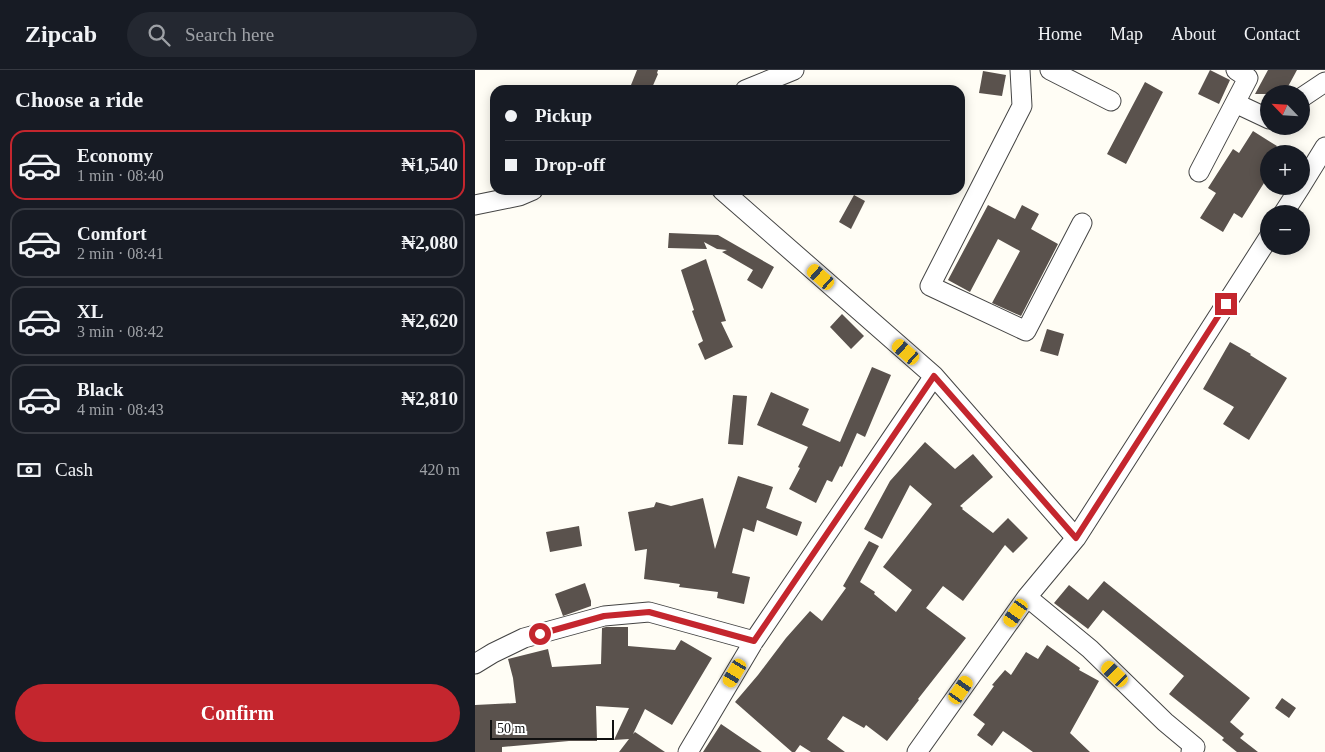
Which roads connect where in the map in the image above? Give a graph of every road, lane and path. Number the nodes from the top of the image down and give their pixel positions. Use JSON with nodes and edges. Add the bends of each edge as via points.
{"nodes":[{"id":1,"x":794,"y":70,"type":"edge"},
{"id":2,"x":1020,"y":70,"type":"edge"},
{"id":3,"x":1050,"y":70,"type":"edge"},
{"id":4,"x":1236,"y":70,"type":"edge"},
{"id":5,"x":1325,"y":82,"type":"edge"},
{"id":6,"x":757,"y":85,"type":"edge"},
{"id":7,"x":1310,"y":92,"type":"edge"},
{"id":8,"x":1111,"y":101,"type":"dead end"},
{"id":9,"x":1235,"y":103,"type":"junction"},
{"id":10,"x":1260,"y":115,"type":"edge"},
{"id":11,"x":1323,"y":156,"type":"edge"},
{"id":12,"x":1199,"y":172,"type":"dead end"},
{"id":13,"x":1310,"y":174,"type":"edge"},
{"id":14,"x":521,"y":195,"type":"edge"},
{"id":15,"x":728,"y":195,"type":"edge"},
{"id":16,"x":475,"y":205,"type":"edge"},
{"id":17,"x":1082,"y":223,"type":"dead end"},
{"id":18,"x":1260,"y":251,"type":"edge"},
{"id":19,"x":934,"y":376,"type":"junction"},
{"id":20,"x":1076,"y":538,"type":"junction"},
{"id":21,"x":1027,"y":597,"type":"junction"},
{"id":22,"x":754,"y":641,"type":"junction"},
{"id":23,"x":475,"y":664,"type":"edge"},
{"id":24,"x":688,"y":752,"type":"edge"},
{"id":25,"x":917,"y":752,"type":"edge"},
{"id":26,"x":1191,"y":752,"type":"edge"}],
"edges":[{"from":1,"to":6,"type":"street"},
{"from":2,"to":17,"type":"street","via":[[1022,106],[930,286],[1026,331]]},
{"from":3,"to":8,"type":"street"},
{"from":4,"to":9,"type":"street","via":[[1248,78]]},
{"from":5,"to":7,"type":"street"},
{"from":9,"to":10,"type":"street"},
{"from":9,"to":12,"type":"street"},
{"from":11,"to":13,"type":"street"},
{"from":14,"to":16,"type":"street"},
{"from":15,"to":19,"type":"street"},
{"from":18,"to":20,"type":"street"},
{"from":19,"to":20,"type":"street"},
{"from":19,"to":22,"type":"street"},
{"from":20,"to":21,"type":"street"},
{"from":21,"to":25,"type":"street"},
{"from":21,"to":26,"type":"street","via":[[1090,649],[1195,747]]},
{"from":22,"to":23,"type":"street","via":[[649,612],[604,616],[524,638]]},
{"from":22,"to":24,"type":"street"}]}
